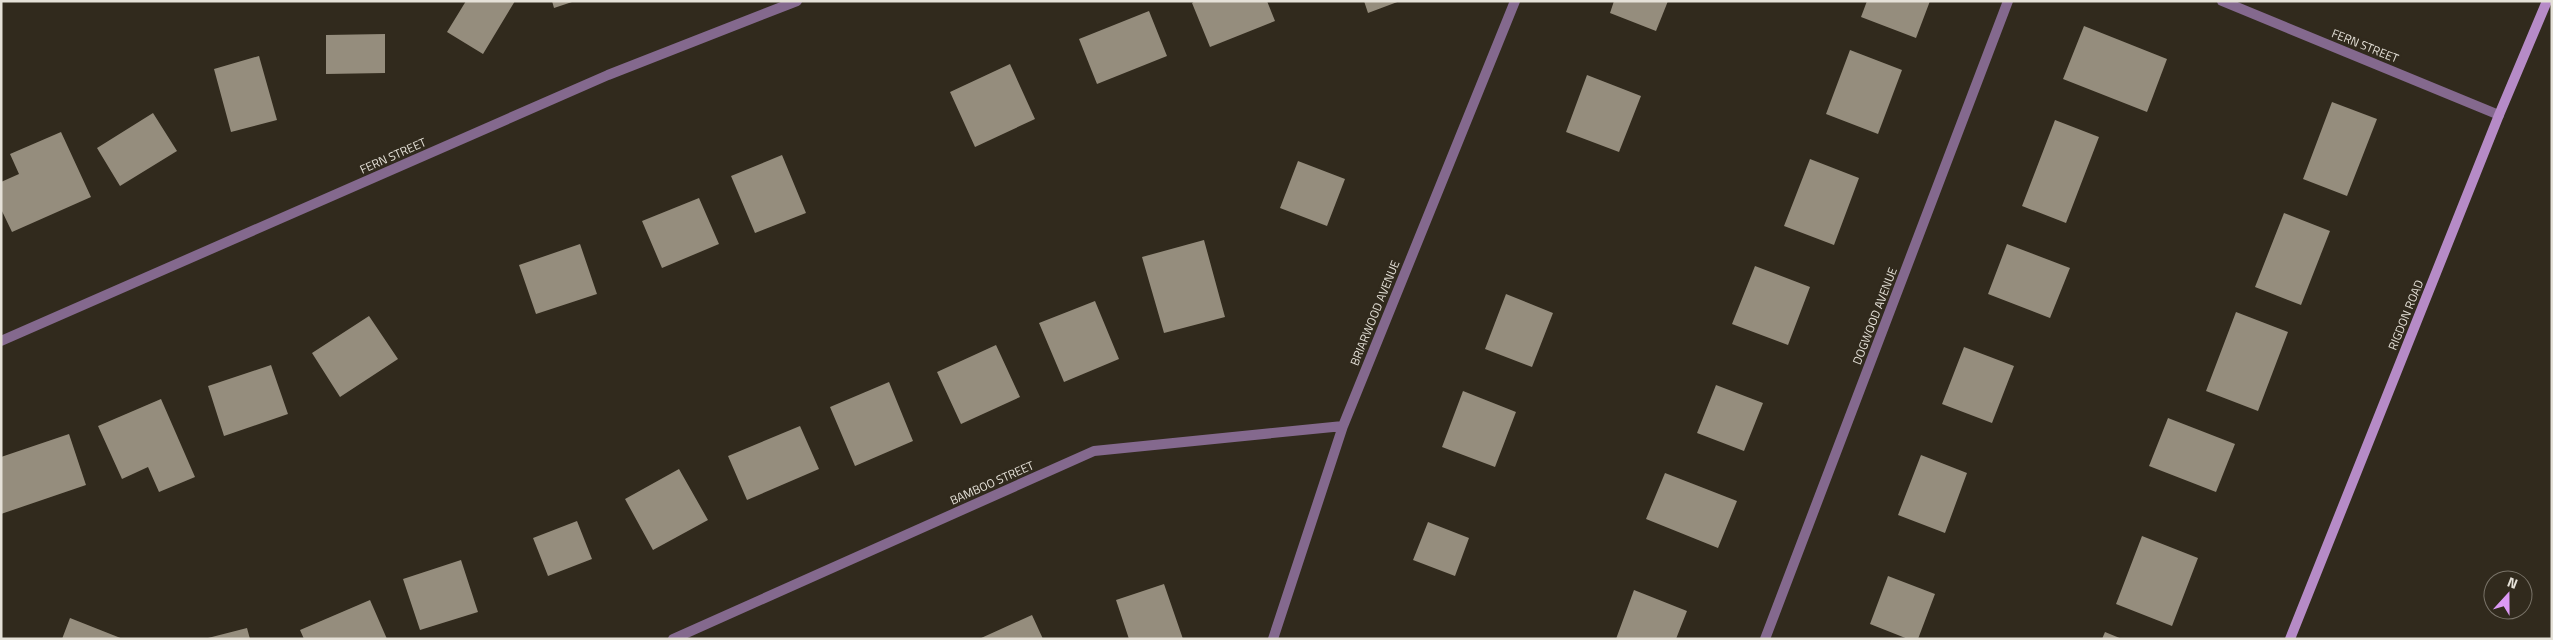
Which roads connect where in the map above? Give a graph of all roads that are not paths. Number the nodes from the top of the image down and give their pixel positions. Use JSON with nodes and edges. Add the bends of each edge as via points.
{"nodes":[{"id":1,"x":797,"y":1,"type":"edge"},
{"id":2,"x":1515,"y":1,"type":"edge"},
{"id":3,"x":2008,"y":1,"type":"edge"},
{"id":4,"x":2222,"y":1,"type":"edge"},
{"id":5,"x":2547,"y":1,"type":"edge"},
{"id":6,"x":2499,"y":115,"type":"junction"},
{"id":7,"x":1,"y":341,"type":"edge"},
{"id":8,"x":1342,"y":426,"type":"junction"},
{"id":9,"x":672,"y":639,"type":"edge"},
{"id":10,"x":1273,"y":639,"type":"edge"},
{"id":11,"x":1765,"y":639,"type":"edge"},
{"id":12,"x":2290,"y":639,"type":"edge"}],
"edges":[{"from":1,"to":7,"type":"street","name":"FERN STREET","via":[[608,75]]},
{"from":2,"to":8,"type":"street","name":"BRIARWOOD AVENUE"},
{"from":3,"to":11,"type":"street","name":"DOGWOOD AVENUE"},
{"from":4,"to":6,"type":"street","name":"FERN STREET"},
{"from":5,"to":6,"type":"street","name":"RIGDON ROAD"},
{"from":6,"to":12,"type":"street","name":"RIGDON ROAD"},
{"from":8,"to":9,"type":"street","name":"BAMBOO STREET","via":[[1094,452]]},
{"from":8,"to":10,"type":"street","name":"BRIARWOOD AVENUE"}]}
